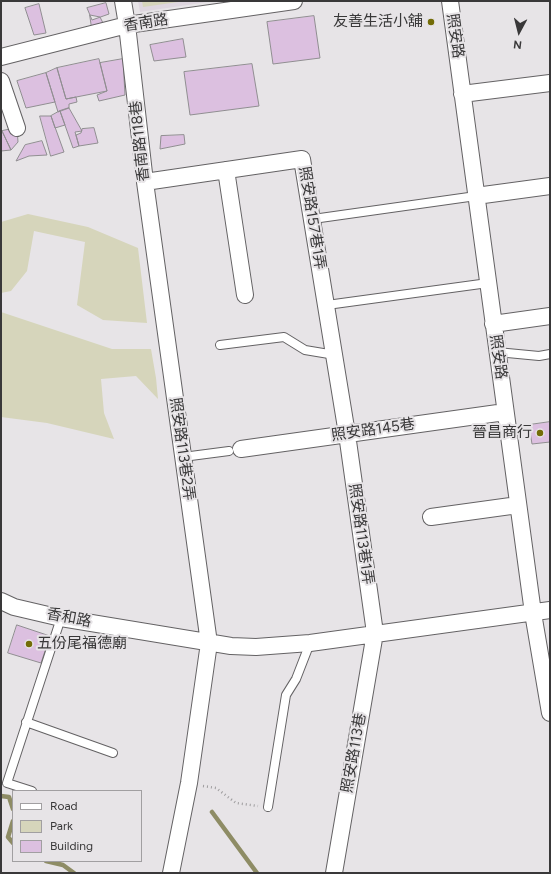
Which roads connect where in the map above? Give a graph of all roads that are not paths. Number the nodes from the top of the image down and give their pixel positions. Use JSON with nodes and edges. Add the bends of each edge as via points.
{"nodes":[{"id":1,"x":123,"y":1,"type":"edge"},
{"id":2,"x":294,"y":1,"type":"edge"},
{"id":3,"x":450,"y":1,"type":"edge"},
{"id":4,"x":127,"y":25,"type":"junction"},
{"id":5,"x":1,"y":57,"type":"edge"},
{"id":6,"x":1,"y":81,"type":"edge"},
{"id":7,"x":550,"y":83,"type":"edge"},
{"id":8,"x":462,"y":94,"type":"junction"},
{"id":9,"x":17,"y":128,"type":"dead end"},
{"id":10,"x":226,"y":170,"type":"junction"},
{"id":11,"x":145,"y":182,"type":"junction"},
{"id":12,"x":550,"y":186,"type":"edge"},
{"id":13,"x":476,"y":196,"type":"junction"},
{"id":14,"x":313,"y":219,"type":"junction"},
{"id":15,"x":155,"y":256,"type":"joint"},
{"id":16,"x":488,"y":283,"type":"junction"},
{"id":17,"x":245,"y":295,"type":"dead end"},
{"id":18,"x":327,"y":305,"type":"junction"},
{"id":19,"x":550,"y":316,"type":"edge"},
{"id":20,"x":493,"y":324,"type":"junction"},
{"id":21,"x":220,"y":344,"type":"dead end"},
{"id":22,"x":497,"y":352,"type":"junction"},
{"id":23,"x":550,"y":354,"type":"edge"},
{"id":24,"x":335,"y":355,"type":"junction"},
{"id":25,"x":506,"y":412,"type":"junction"},
{"id":26,"x":347,"y":434,"type":"junction"},
{"id":27,"x":235,"y":450,"type":"joint"},
{"id":28,"x":183,"y":458,"type":"junction"},
{"id":29,"x":518,"y":505,"type":"junction"},
{"id":30,"x":430,"y":517,"type":"dead end"},
{"id":31,"x":1,"y":601,"type":"edge"},
{"id":32,"x":550,"y":610,"type":"edge"},
{"id":33,"x":533,"y":613,"type":"junction"},
{"id":34,"x":60,"y":618,"type":"junction"},
{"id":35,"x":375,"y":633,"type":"junction"},
{"id":36,"x":209,"y":643,"type":"junction"},
{"id":37,"x":310,"y":643,"type":"junction"},
{"id":38,"x":550,"y":713,"type":"edge"},
{"id":39,"x":26,"y":722,"type":"junction"},
{"id":40,"x":113,"y":753,"type":"dead end"},
{"id":41,"x":29,"y":790,"type":"edge"},
{"id":42,"x":268,"y":807,"type":"road end"},
{"id":43,"x":171,"y":873,"type":"edge"},
{"id":44,"x":334,"y":873,"type":"edge"}],
"edges":[{"from":1,"to":4,"type":"street"},
{"from":2,"to":4,"type":"street","name":"香南路"},
{"from":3,"to":8,"type":"street","name":"照安路"},
{"from":4,"to":5,"type":"street","name":"香南路"},
{"from":4,"to":11,"type":"street","name":"香南路118巷"},
{"from":6,"to":9,"type":"street"},
{"from":7,"to":8,"type":"street"},
{"from":8,"to":13,"type":"street","name":"照安路"},
{"from":10,"to":11,"type":"street","name":"照安路157巷1弄"},
{"from":10,"to":14,"type":"street","name":"照安路157巷1弄","via":[[302,159]]},
{"from":10,"to":17,"type":"street"},
{"from":11,"to":15,"type":"street","name":"香南路118巷"},
{"from":12,"to":13,"type":"street"},
{"from":13,"to":14,"type":"lane"},
{"from":13,"to":16,"type":"street","name":"照安路"},
{"from":14,"to":18,"type":"street","name":"照安路157巷1弄"},
{"from":15,"to":28,"type":"street","name":"照安路113巷2弄"},
{"from":16,"to":18,"type":"lane"},
{"from":16,"to":20,"type":"street","name":"照安路"},
{"from":18,"to":24,"type":"street","name":"照安路157巷1弄"},
{"from":19,"to":20,"type":"street"},
{"from":20,"to":22,"type":"street","name":"照安路"},
{"from":21,"to":24,"type":"lane","via":[[284,337],[306,350]]},
{"from":22,"to":23,"type":"lane","via":[[539,356]]},
{"from":22,"to":25,"type":"street","name":"照安路"},
{"from":24,"to":26,"type":"street","name":"照安路157巷1弄"},
{"from":25,"to":26,"type":"street","name":"照安路145巷"},
{"from":25,"to":29,"type":"street","name":"照安路"},
{"from":26,"to":27,"type":"street","name":"照安路145巷"},
{"from":26,"to":35,"type":"street","name":"照安路113巷1弄"},
{"from":27,"to":28,"type":"lane"},
{"from":28,"to":36,"type":"street","name":"照安路113巷2弄"},
{"from":29,"to":30,"type":"street"},
{"from":29,"to":33,"type":"street","name":"照安路"},
{"from":31,"to":34,"type":"street","name":"香和路","via":[[14,607]]},
{"from":32,"to":33,"type":"street"},
{"from":33,"to":35,"type":"street"},
{"from":33,"to":38,"type":"street","name":"照安路"},
{"from":34,"to":36,"type":"street","name":"香和路"},
{"from":34,"to":39,"type":"lane"},
{"from":35,"to":37,"type":"street"},
{"from":35,"to":44,"type":"street","name":"照安路113巷"},
{"from":36,"to":37,"type":"street","via":[[256,648]]},
{"from":36,"to":43,"type":"street","name":"照安路113巷2弄","via":[[189,782]]},
{"from":37,"to":42,"type":"lane","via":[[296,679],[286,695]]},
{"from":39,"to":40,"type":"lane"},
{"from":39,"to":41,"type":"lane","via":[[7,783]]}]}
